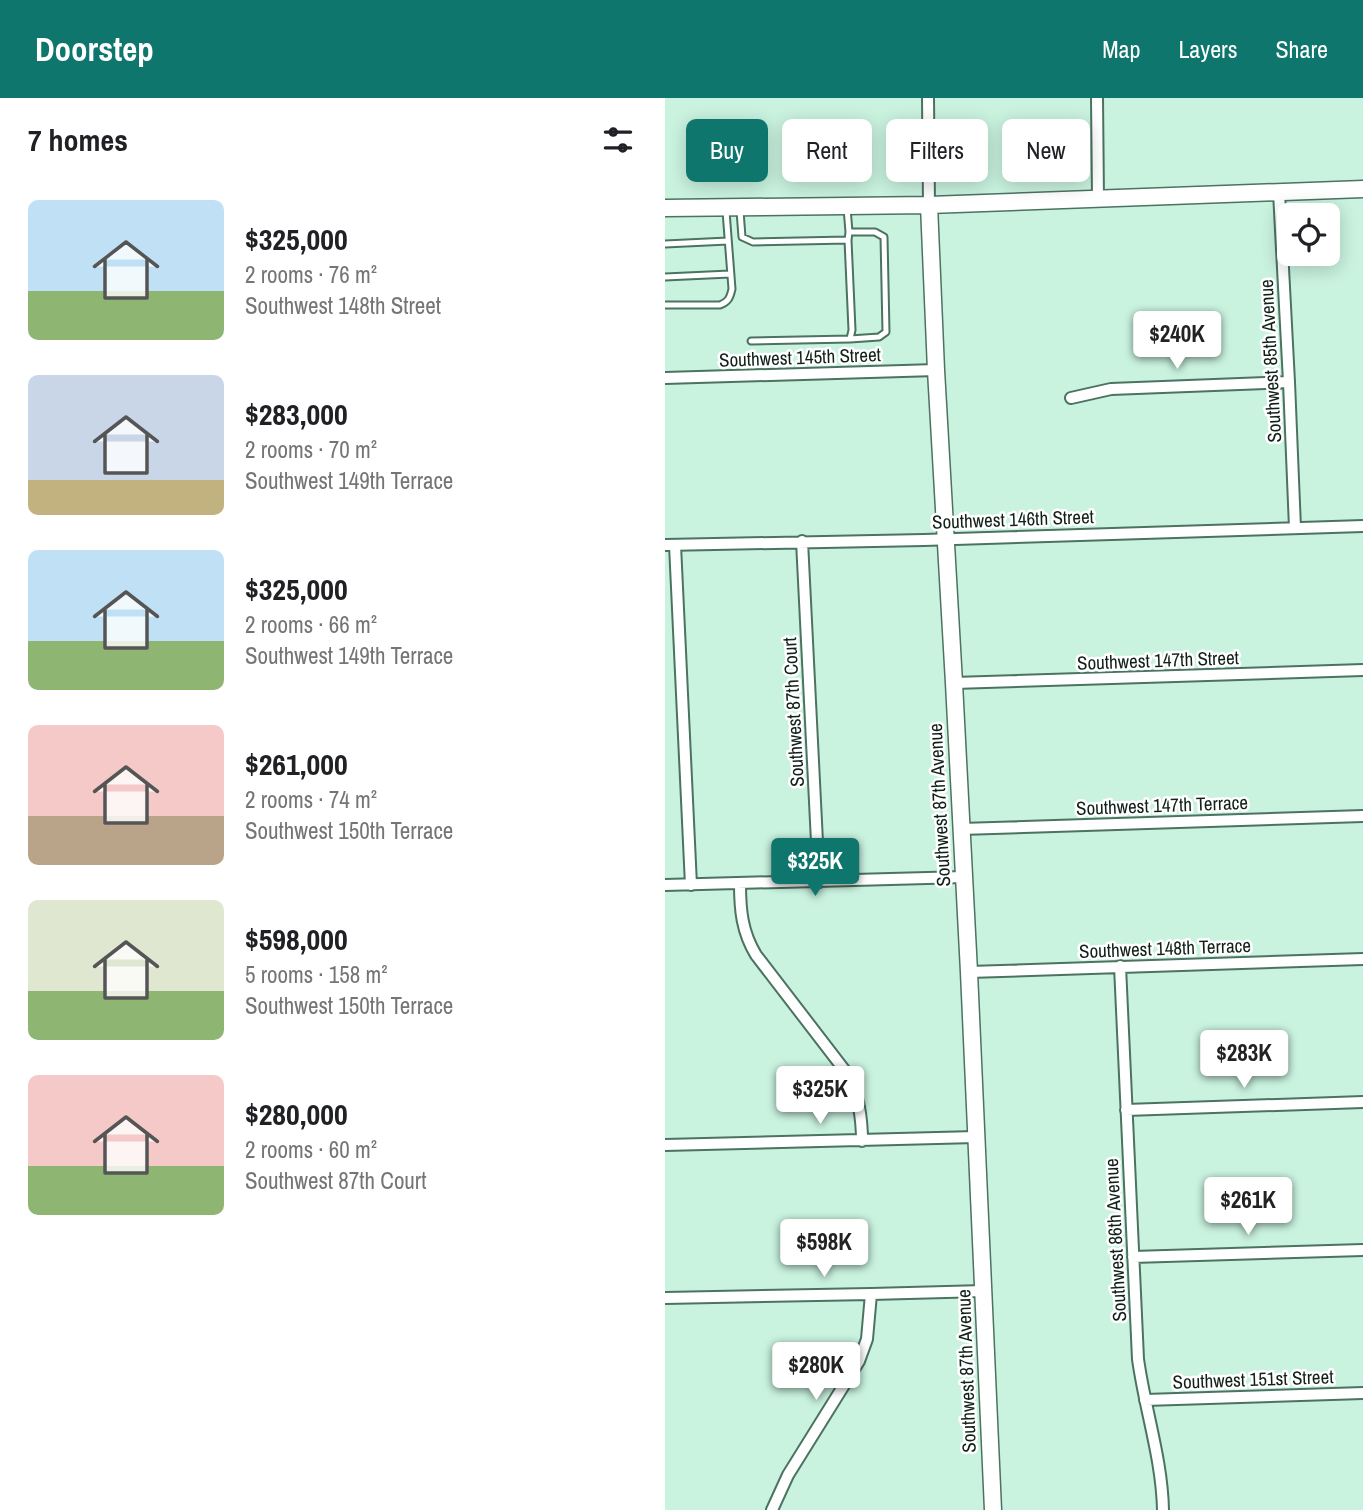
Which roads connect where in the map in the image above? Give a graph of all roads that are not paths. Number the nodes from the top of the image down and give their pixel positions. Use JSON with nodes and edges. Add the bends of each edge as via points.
{"nodes":[{"id":1,"x":928,"y":98,"type":"edge"},
{"id":2,"x":1097,"y":98,"type":"edge"},
{"id":3,"x":1363,"y":189,"type":"edge"},
{"id":4,"x":1279,"y":192,"type":"junction"},
{"id":5,"x":1098,"y":199,"type":"junction"},
{"id":6,"x":929,"y":205,"type":"junction"},
{"id":7,"x":847,"y":206,"type":"junction"},
{"id":8,"x":665,"y":208,"type":"edge"},
{"id":9,"x":733,"y":208,"type":"junction"},
{"id":10,"x":849,"y":232,"type":"junction"},
{"id":11,"x":848,"y":240,"type":"junction"},
{"id":12,"x":728,"y":241,"type":"junction"},
{"id":13,"x":665,"y":244,"type":"edge"},
{"id":14,"x":730,"y":274,"type":"junction"},
{"id":15,"x":665,"y":277,"type":"edge"},
{"id":16,"x":665,"y":305,"type":"edge"},
{"id":17,"x":850,"y":339,"type":"junction"},
{"id":18,"x":751,"y":341,"type":"dead end"},
{"id":19,"x":936,"y":370,"type":"junction"},
{"id":20,"x":665,"y":378,"type":"edge"},
{"id":21,"x":1289,"y":382,"type":"junction"},
{"id":22,"x":1070,"y":398,"type":"dead end"},
{"id":23,"x":1363,"y":526,"type":"edge"},
{"id":24,"x":1294,"y":528,"type":"junction"},
{"id":25,"x":946,"y":538,"type":"junction"},
{"id":26,"x":802,"y":541,"type":"junction"},
{"id":27,"x":670,"y":545,"type":"edge"},
{"id":28,"x":1363,"y":670,"type":"edge"},
{"id":29,"x":954,"y":683,"type":"junction"},
{"id":30,"x":1363,"y":816,"type":"edge"},
{"id":31,"x":961,"y":829,"type":"junction"},
{"id":32,"x":964,"y":877,"type":"junction"},
{"id":33,"x":819,"y":882,"type":"junction"},
{"id":34,"x":691,"y":884,"type":"junction"},
{"id":35,"x":740,"y":884,"type":"junction"},
{"id":36,"x":665,"y":885,"type":"edge"},
{"id":37,"x":1363,"y":959,"type":"edge"},
{"id":38,"x":1119,"y":966,"type":"junction"},
{"id":39,"x":969,"y":972,"type":"junction"},
{"id":40,"x":1363,"y":1102,"type":"edge"},
{"id":41,"x":1126,"y":1110,"type":"junction"},
{"id":42,"x":977,"y":1137,"type":"junction"},
{"id":43,"x":862,"y":1140,"type":"junction"},
{"id":44,"x":665,"y":1146,"type":"edge"},
{"id":45,"x":1363,"y":1250,"type":"edge"},
{"id":46,"x":1133,"y":1257,"type":"junction"},
{"id":47,"x":984,"y":1290,"type":"junction"},
{"id":48,"x":871,"y":1294,"type":"junction"},
{"id":49,"x":665,"y":1298,"type":"edge"},
{"id":50,"x":1363,"y":1393,"type":"edge"},
{"id":51,"x":1145,"y":1400,"type":"junction"},
{"id":52,"x":772,"y":1510,"type":"edge"},
{"id":53,"x":993,"y":1510,"type":"edge"},
{"id":54,"x":1163,"y":1510,"type":"edge"}],
"edges":[{"from":1,"to":6,"type":"street","name":"Southwest 87th Avenue"},
{"from":2,"to":5,"type":"street"},
{"from":3,"to":4,"type":"street"},
{"from":4,"to":5,"type":"street"},
{"from":4,"to":21,"type":"street","name":"Southwest 85th Avenue"},
{"from":5,"to":6,"type":"street"},
{"from":6,"to":7,"type":"street"},
{"from":6,"to":19,"type":"street","name":"Southwest 87th Avenue"},
{"from":7,"to":9,"type":"street"},
{"from":7,"to":10,"type":"lane"},
{"from":8,"to":9,"type":"street"},
{"from":9,"to":11,"type":"lane","via":[[741,237],[753,242]]},
{"from":9,"to":12,"type":"lane"},
{"from":10,"to":11,"type":"lane"},
{"from":10,"to":17,"type":"lane","via":[[876,232],[884,237],[886,332],[879,337]]},
{"from":11,"to":17,"type":"lane"},
{"from":12,"to":13,"type":"lane"},
{"from":12,"to":14,"type":"lane"},
{"from":14,"to":15,"type":"lane"},
{"from":14,"to":16,"type":"lane","via":[[732,289],[726,302]]},
{"from":17,"to":18,"type":"lane"},
{"from":19,"to":20,"type":"street","name":"Southwest 145th Street"},
{"from":19,"to":25,"type":"street","name":"Southwest 87th Avenue"},
{"from":21,"to":22,"type":"street","via":[[1111,389]]},
{"from":21,"to":24,"type":"street","name":"Southwest 85th Avenue"},
{"from":23,"to":24,"type":"street","name":"Southwest 146th Street"},
{"from":24,"to":25,"type":"street","name":"Southwest 146th Street"},
{"from":25,"to":26,"type":"street","name":"Southwest 146th Street"},
{"from":25,"to":29,"type":"street","name":"Southwest 87th Avenue"},
{"from":26,"to":27,"type":"street","name":"Southwest 146th Street"},
{"from":26,"to":33,"type":"street","name":"Southwest 87th Court"},
{"from":27,"to":34,"type":"street"},
{"from":28,"to":29,"type":"street","name":"Southwest 147th Street"},
{"from":29,"to":31,"type":"street","name":"Southwest 87th Avenue"},
{"from":30,"to":31,"type":"street","name":"Southwest 147th Terrace"},
{"from":31,"to":32,"type":"street","name":"Southwest 87th Avenue"},
{"from":32,"to":33,"type":"street"},
{"from":32,"to":39,"type":"street","name":"Southwest 87th Avenue"},
{"from":33,"to":35,"type":"street"},
{"from":34,"to":35,"type":"street"},
{"from":34,"to":36,"type":"street"},
{"from":35,"to":43,"type":"street","via":[[742,923],[749,944],[849,1076],[860,1109]]},
{"from":37,"to":38,"type":"street","name":"Southwest 148th Terrace"},
{"from":38,"to":39,"type":"street","name":"Southwest 148th Terrace"},
{"from":38,"to":41,"type":"street","name":"Southwest 86th Avenue"},
{"from":39,"to":42,"type":"street","name":"Southwest 87th Avenue"},
{"from":40,"to":41,"type":"street"},
{"from":41,"to":46,"type":"street","name":"Southwest 86th Avenue"},
{"from":42,"to":43,"type":"street"},
{"from":42,"to":47,"type":"street","name":"Southwest 87th Avenue"},
{"from":43,"to":44,"type":"street"},
{"from":45,"to":46,"type":"street"},
{"from":46,"to":51,"type":"street","name":"Southwest 86th Avenue","via":[[1138,1359]]},
{"from":47,"to":48,"type":"street"},
{"from":47,"to":53,"type":"street","name":"Southwest 87th Avenue"},
{"from":48,"to":49,"type":"street"},
{"from":48,"to":52,"type":"street","via":[[867,1339],[859,1361],[788,1475]]},
{"from":50,"to":51,"type":"street","name":"Southwest 151st Street"},
{"from":51,"to":54,"type":"street","name":"Southwest 86th Avenue"}]}
